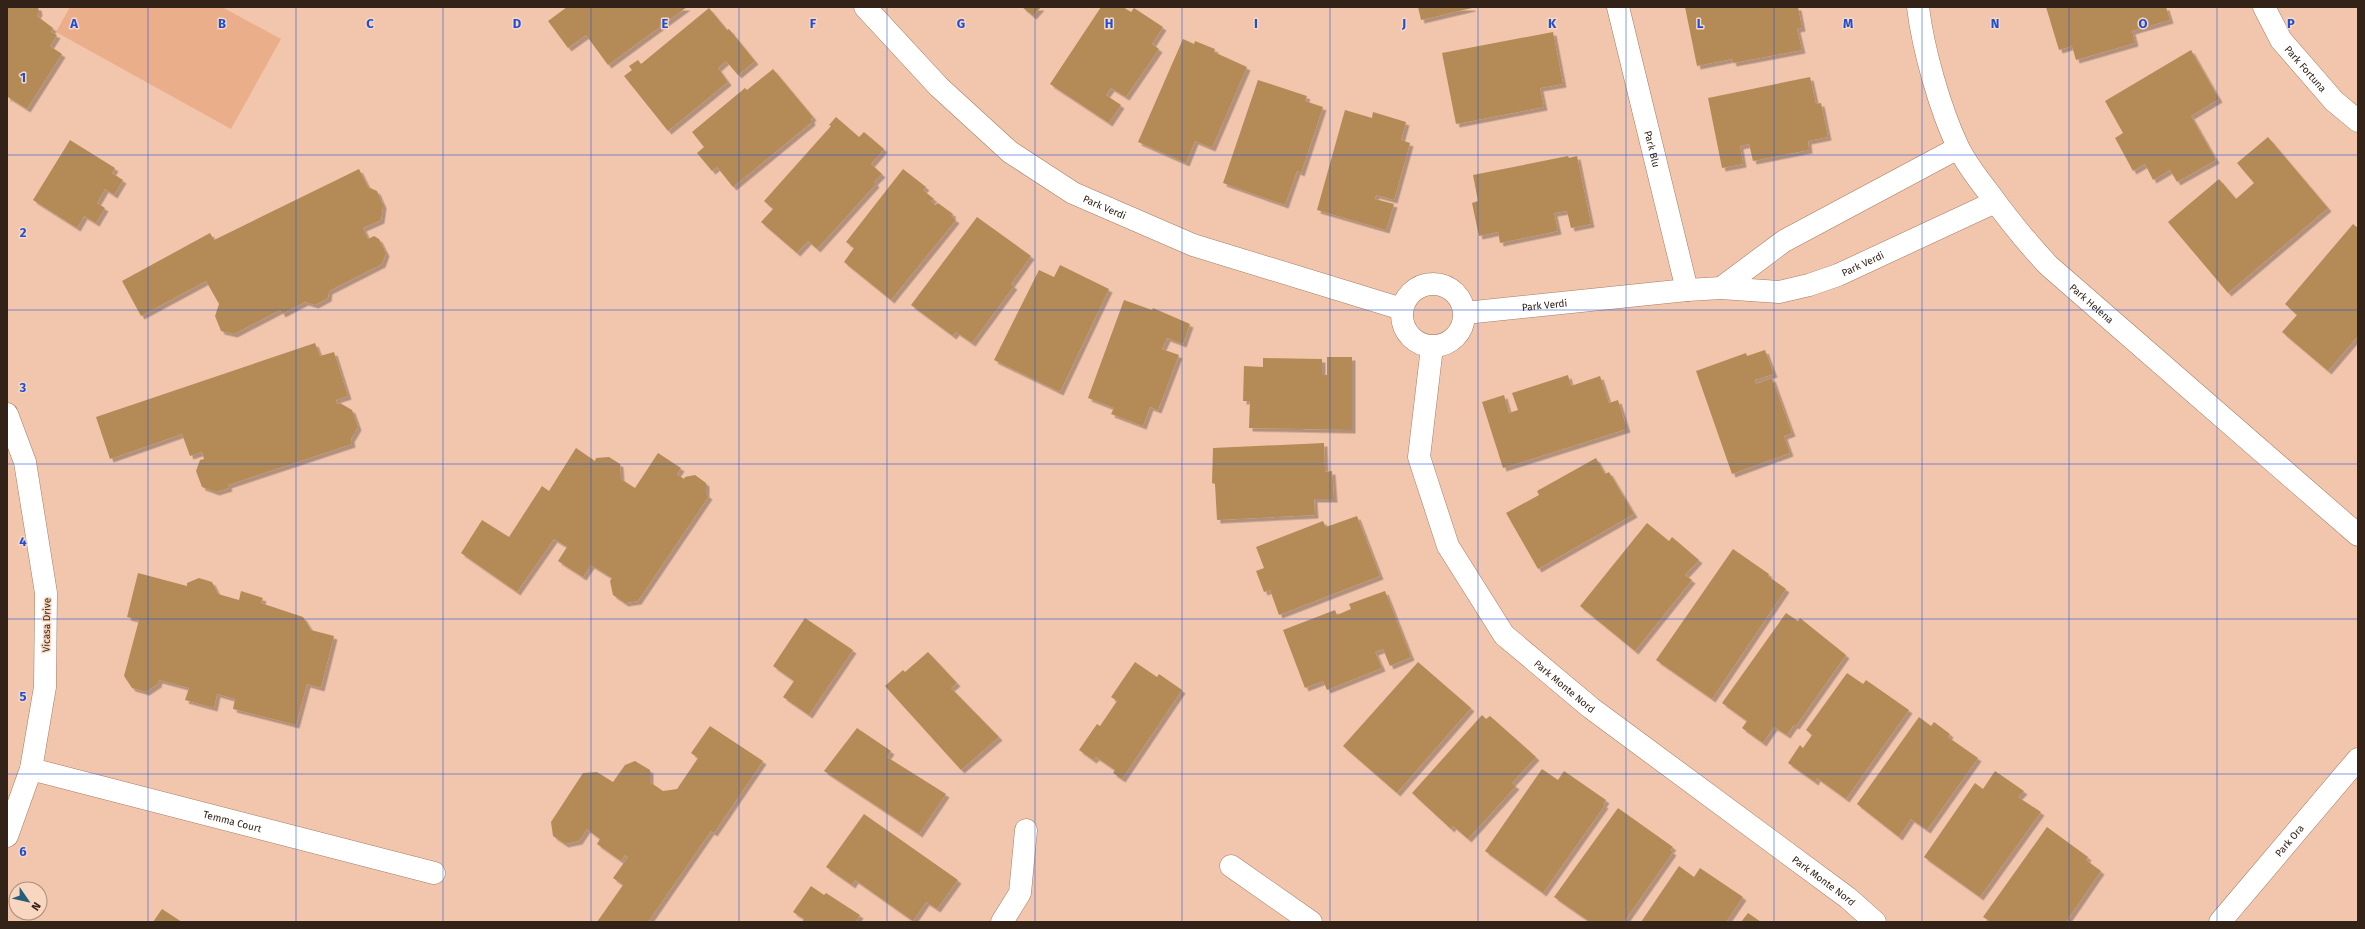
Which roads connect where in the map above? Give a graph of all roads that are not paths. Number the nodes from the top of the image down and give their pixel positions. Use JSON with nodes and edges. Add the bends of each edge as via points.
{"nodes":[{"id":1,"x":865,"y":7,"type":"edge"},
{"id":2,"x":1618,"y":7,"type":"edge"},
{"id":3,"x":1918,"y":7,"type":"edge"},
{"id":4,"x":2264,"y":7,"type":"edge"},
{"id":5,"x":2358,"y":121,"type":"edge"},
{"id":6,"x":1958,"y":148,"type":"junction"},
{"id":7,"x":1995,"y":202,"type":"junction"},
{"id":8,"x":1720,"y":288,"type":"junction"},
{"id":9,"x":1686,"y":290,"type":"junction"},
{"id":10,"x":1402,"y":309,"type":"junction"},
{"id":11,"x":1464,"y":313,"type":"junction"},
{"id":12,"x":1432,"y":347,"type":"junction"},
{"id":13,"x":7,"y":414,"type":"edge"},
{"id":14,"x":2358,"y":535,"type":"edge"},
{"id":15,"x":2358,"y":759,"type":"edge"},
{"id":16,"x":31,"y":769,"type":"junction"},
{"id":17,"x":1026,"y":830,"type":"dead end"},
{"id":18,"x":7,"y":836,"type":"edge"},
{"id":19,"x":1231,"y":866,"type":"dead end"},
{"id":20,"x":434,"y":873,"type":"dead end"},
{"id":21,"x":1002,"y":922,"type":"edge"},
{"id":22,"x":1312,"y":922,"type":"edge"},
{"id":23,"x":1875,"y":922,"type":"edge"},
{"id":24,"x":2220,"y":922,"type":"edge"}],
"edges":[{"from":1,"to":10,"type":"street","name":"Park Verdi","via":[[939,87],[1010,152],[1073,193],[1193,245]]},
{"from":2,"to":9,"type":"street","name":"Park Blu"},
{"from":3,"to":6,"type":"street","name":"Park Helena","via":[[1921,35],[1945,115]]},
{"from":4,"to":5,"type":"street","name":"Park Fortuna","via":[[2281,40],[2334,101]]},
{"from":6,"to":7,"type":"street","name":"Park Helena"},
{"from":6,"to":8,"type":"street","via":[[1784,241]]},
{"from":7,"to":8,"type":"street","name":"Park Verdi","via":[[1838,275],[1809,285],[1779,292]]},
{"from":7,"to":14,"type":"street","name":"Park Helena","via":[[2026,242],[2049,266]]},
{"from":8,"to":9,"type":"street","name":"Park Verdi"},
{"from":9,"to":11,"type":"street","name":"Park Verdi"},
{"from":10,"to":11,"type":"street","via":[[1413,291],[1431,283],[1450,288],[1457,295]]},
{"from":10,"to":12,"type":"street","via":[[1402,320],[1412,339]]},
{"from":11,"to":12,"type":"street","via":[[1464,323],[1452,340]]},
{"from":12,"to":23,"type":"street","name":"Park Monte Nord","via":[[1419,457],[1448,546],[1504,635],[1591,708],[1848,898]]},
{"from":13,"to":16,"type":"street","name":"Vicasa Drive","via":[[25,462],[46,593],[45,687]]},
{"from":15,"to":24,"type":"street","name":"Park Ora"},
{"from":16,"to":18,"type":"street","name":"Vicasa Drive"},
{"from":16,"to":20,"type":"street","name":"Temma Court"},
{"from":17,"to":21,"type":"street","via":[[1020,893]]},
{"from":19,"to":22,"type":"street"}]}
